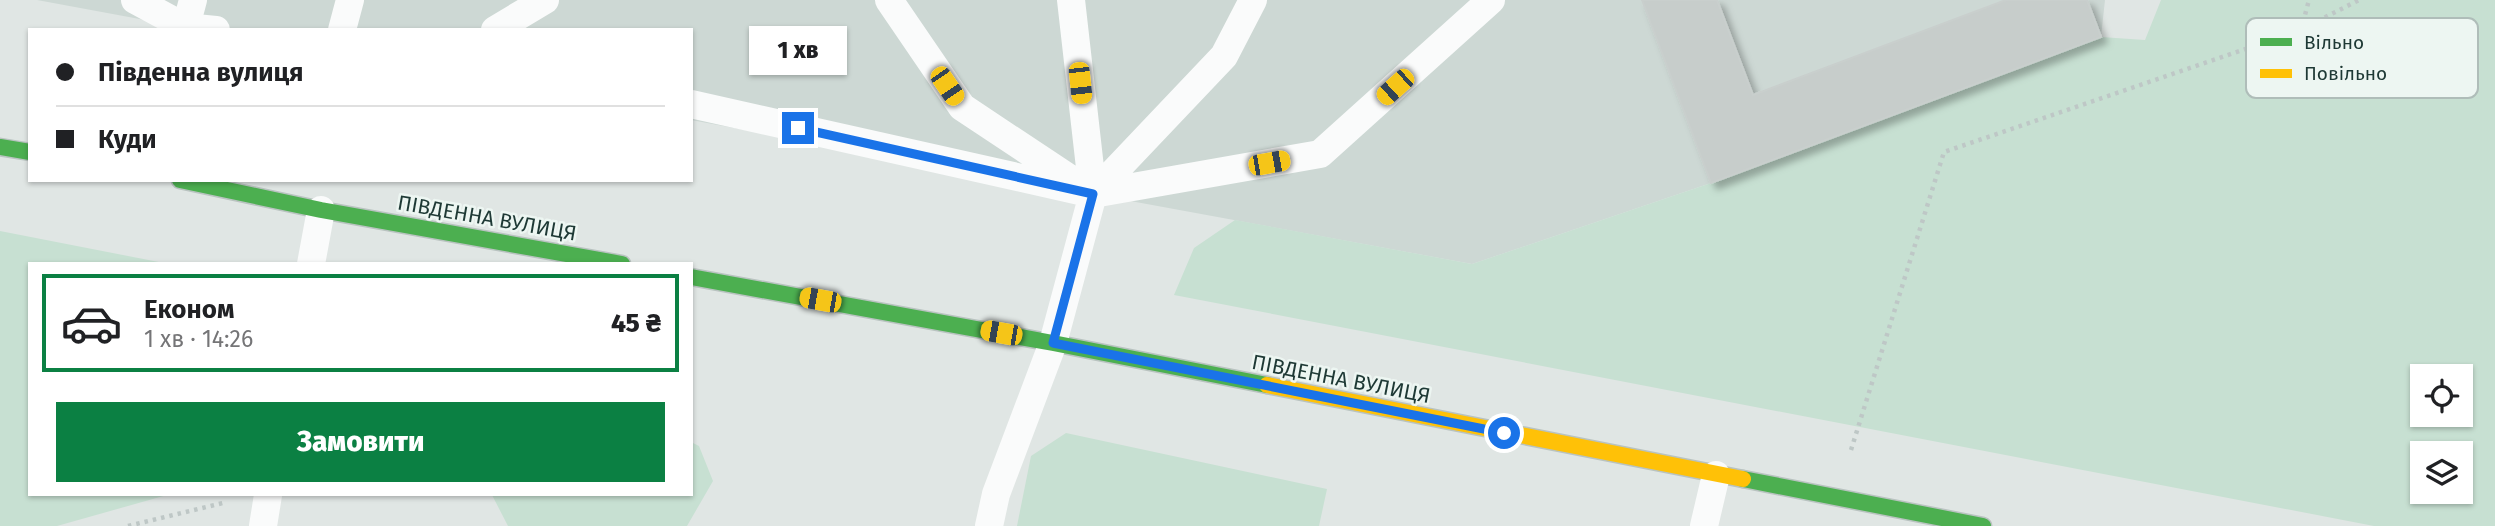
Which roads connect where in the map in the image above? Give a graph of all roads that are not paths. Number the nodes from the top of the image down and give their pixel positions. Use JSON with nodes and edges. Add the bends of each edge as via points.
{"nodes":[{"id":1,"x":135,"y":0,"type":"edge"},
{"id":2,"x":193,"y":0,"type":"edge"},
{"id":3,"x":350,"y":0,"type":"edge"},
{"id":4,"x":545,"y":0,"type":"edge"},
{"id":5,"x":889,"y":0,"type":"edge"},
{"id":6,"x":1071,"y":0,"type":"edge"},
{"id":7,"x":1253,"y":0,"type":"edge"},
{"id":8,"x":1491,"y":0,"type":"edge"},
{"id":9,"x":185,"y":28,"type":"edge"},
{"id":10,"x":343,"y":28,"type":"edge"},
{"id":11,"x":498,"y":28,"type":"edge"},
{"id":12,"x":693,"y":104,"type":"edge"},
{"id":13,"x":0,"y":147,"type":"edge"},
{"id":14,"x":28,"y":152,"type":"edge"},
{"id":15,"x":189,"y":182,"type":"edge"},
{"id":16,"x":1093,"y":194,"type":"junction"},
{"id":17,"x":321,"y":210,"type":"junction"},
{"id":18,"x":311,"y":262,"type":"edge"},
{"id":19,"x":611,"y":262,"type":"edge"},
{"id":20,"x":693,"y":277,"type":"edge"},
{"id":21,"x":1053,"y":343,"type":"junction"},
{"id":22,"x":1716,"y":475,"type":"junction"},
{"id":23,"x":268,"y":496,"type":"edge"},
{"id":24,"x":262,"y":526,"type":"edge"},
{"id":25,"x":989,"y":526,"type":"edge"},
{"id":26,"x":1704,"y":526,"type":"edge"},
{"id":27,"x":1983,"y":526,"type":"edge"}],
"edges":[{"from":1,"to":9,"type":"lane"},
{"from":2,"to":9,"type":"lane"},
{"from":3,"to":10,"type":"lane"},
{"from":4,"to":11,"type":"lane"},
{"from":5,"to":16,"type":"lane","via":[[962,107]]},
{"from":6,"to":16,"type":"lane"},
{"from":7,"to":16,"type":"lane","via":[[1224,56]]},
{"from":8,"to":16,"type":"lane","via":[[1320,154]]},
{"from":12,"to":16,"type":"lane"},
{"from":13,"to":14,"type":"street"},
{"from":15,"to":17,"type":"street","name":"ПІВДЕННА ВУЛИЦЯ"},
{"from":16,"to":21,"type":"lane"},
{"from":17,"to":18,"type":"lane"},
{"from":17,"to":19,"type":"street","name":"ПІВДЕННА ВУЛИЦЯ"},
{"from":20,"to":21,"type":"street","name":"ПІВДЕННА ВУЛИЦЯ"},
{"from":21,"to":22,"type":"street","name":"ПІВДЕННА ВУЛИЦЯ"},
{"from":21,"to":25,"type":"lane","via":[[996,494]]},
{"from":22,"to":26,"type":"lane"},
{"from":22,"to":27,"type":"street","name":"ПІВДЕННА ВУЛИЦЯ"},
{"from":23,"to":24,"type":"lane"}]}
